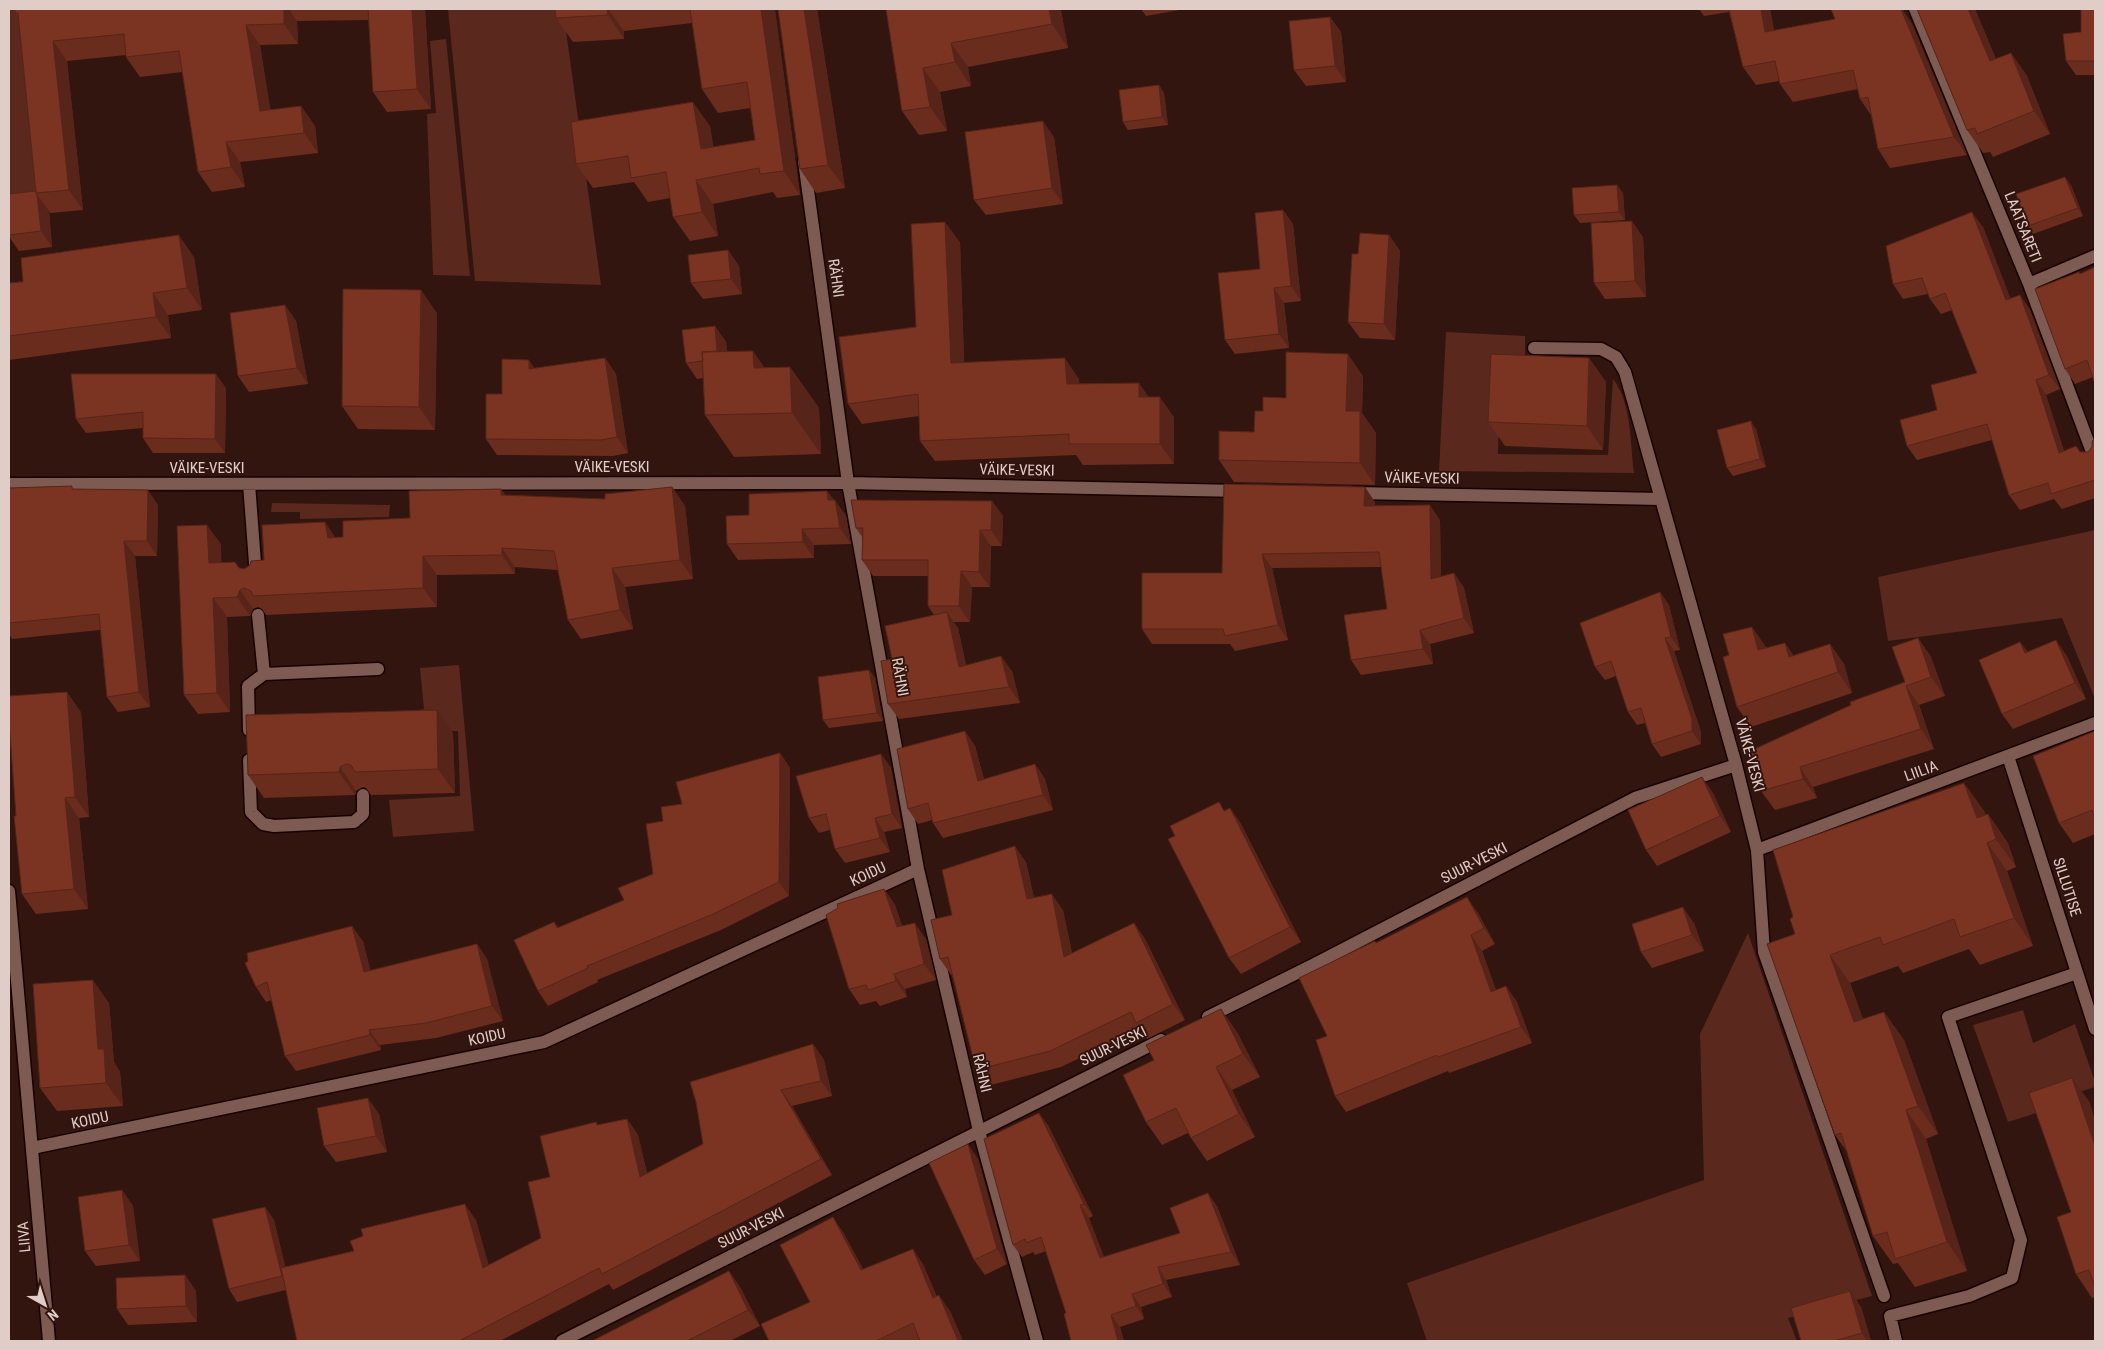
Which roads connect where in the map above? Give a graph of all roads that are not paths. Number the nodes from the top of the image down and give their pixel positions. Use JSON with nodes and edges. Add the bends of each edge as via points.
{"nodes":[{"id":1,"x":1915,"y":9,"type":"edge"},
{"id":2,"x":802,"y":147,"type":"edge"},
{"id":3,"x":2095,"y":256,"type":"edge"},
{"id":4,"x":2029,"y":284,"type":"junction"},
{"id":5,"x":1534,"y":348,"type":"dead end"},
{"id":6,"x":2095,"y":460,"type":"edge"},
{"id":7,"x":848,"y":483,"type":"junction"},
{"id":8,"x":9,"y":484,"type":"edge"},
{"id":9,"x":249,"y":484,"type":"junction"},
{"id":10,"x":1254,"y":491,"type":"edge"},
{"id":11,"x":1344,"y":493,"type":"edge"},
{"id":12,"x":1661,"y":499,"type":"junction"},
{"id":13,"x":256,"y":580,"type":"edge"},
{"id":14,"x":258,"y":615,"type":"edge"},
{"id":15,"x":378,"y":669,"type":"dead end"},
{"id":16,"x":264,"y":674,"type":"junction"},
{"id":17,"x":2095,"y":723,"type":"edge"},
{"id":18,"x":2008,"y":756,"type":"junction"},
{"id":19,"x":1736,"y":765,"type":"junction"},
{"id":20,"x":363,"y":795,"type":"edge"},
{"id":21,"x":1757,"y":850,"type":"junction"},
{"id":22,"x":918,"y":869,"type":"junction"},
{"id":23,"x":9,"y":891,"type":"edge"},
{"id":24,"x":2077,"y":972,"type":"junction"},
{"id":25,"x":1199,"y":1022,"type":"edge"},
{"id":26,"x":2095,"y":1029,"type":"edge"},
{"id":27,"x":1172,"y":1035,"type":"edge"},
{"id":28,"x":978,"y":1131,"type":"junction"},
{"id":29,"x":32,"y":1148,"type":"junction"},
{"id":30,"x":1884,"y":1296,"type":"dead end"},
{"id":31,"x":49,"y":1341,"type":"edge"},
{"id":32,"x":562,"y":1341,"type":"edge"},
{"id":33,"x":1037,"y":1341,"type":"edge"},
{"id":34,"x":1896,"y":1341,"type":"edge"}],
"edges":[{"from":1,"to":4,"type":"street","name":"LAATSARETI"},
{"from":2,"to":7,"type":"street","name":"RÄHNI"},
{"from":3,"to":4,"type":"street"},
{"from":4,"to":6,"type":"street","name":"LAATSARETI"},
{"from":5,"to":12,"type":"street","via":[[1601,348],[1616,357],[1626,372]]},
{"from":7,"to":9,"type":"street","name":"VÄIKE-VESKI"},
{"from":7,"to":10,"type":"street","name":"VÄIKE-VESKI"},
{"from":7,"to":22,"type":"street","name":"RÄHNI"},
{"from":8,"to":9,"type":"street","name":"VÄIKE-VESKI"},
{"from":9,"to":13,"type":"street"},
{"from":11,"to":12,"type":"street","name":"VÄIKE-VESKI"},
{"from":12,"to":19,"type":"street","name":"VÄIKE-VESKI"},
{"from":14,"to":16,"type":"street"},
{"from":15,"to":16,"type":"street"},
{"from":16,"to":20,"type":"street","via":[[248,686],[251,812],[263,824],[274,826],[354,822],[363,814]]},
{"from":17,"to":18,"type":"street","name":"LIILIA"},
{"from":18,"to":21,"type":"street","name":"LIILIA"},
{"from":18,"to":24,"type":"street","name":"SILLUTISE"},
{"from":19,"to":21,"type":"street","name":"VÄIKE-VESKI"},
{"from":19,"to":25,"type":"street","name":"SUUR-VESKI","via":[[1635,798]]},
{"from":21,"to":30,"type":"street","name":"VÄIKE-VESKI","via":[[1764,952]]},
{"from":22,"to":28,"type":"street","name":"RÄHNI"},
{"from":22,"to":29,"type":"street","name":"KOIDU","via":[[544,1042]]},
{"from":23,"to":29,"type":"street","name":"LIIVA"},
{"from":24,"to":26,"type":"street","name":"SILLUTISE"},
{"from":24,"to":34,"type":"street","via":[[1948,1017],[2021,1240],[2012,1278],[1970,1296],[1890,1316]]},
{"from":27,"to":28,"type":"street","name":"SUUR-VESKI"},
{"from":28,"to":32,"type":"street","name":"SUUR-VESKI"},
{"from":28,"to":33,"type":"street","name":"RÄHNI"},
{"from":29,"to":31,"type":"street","name":"LIIVA"}]}
